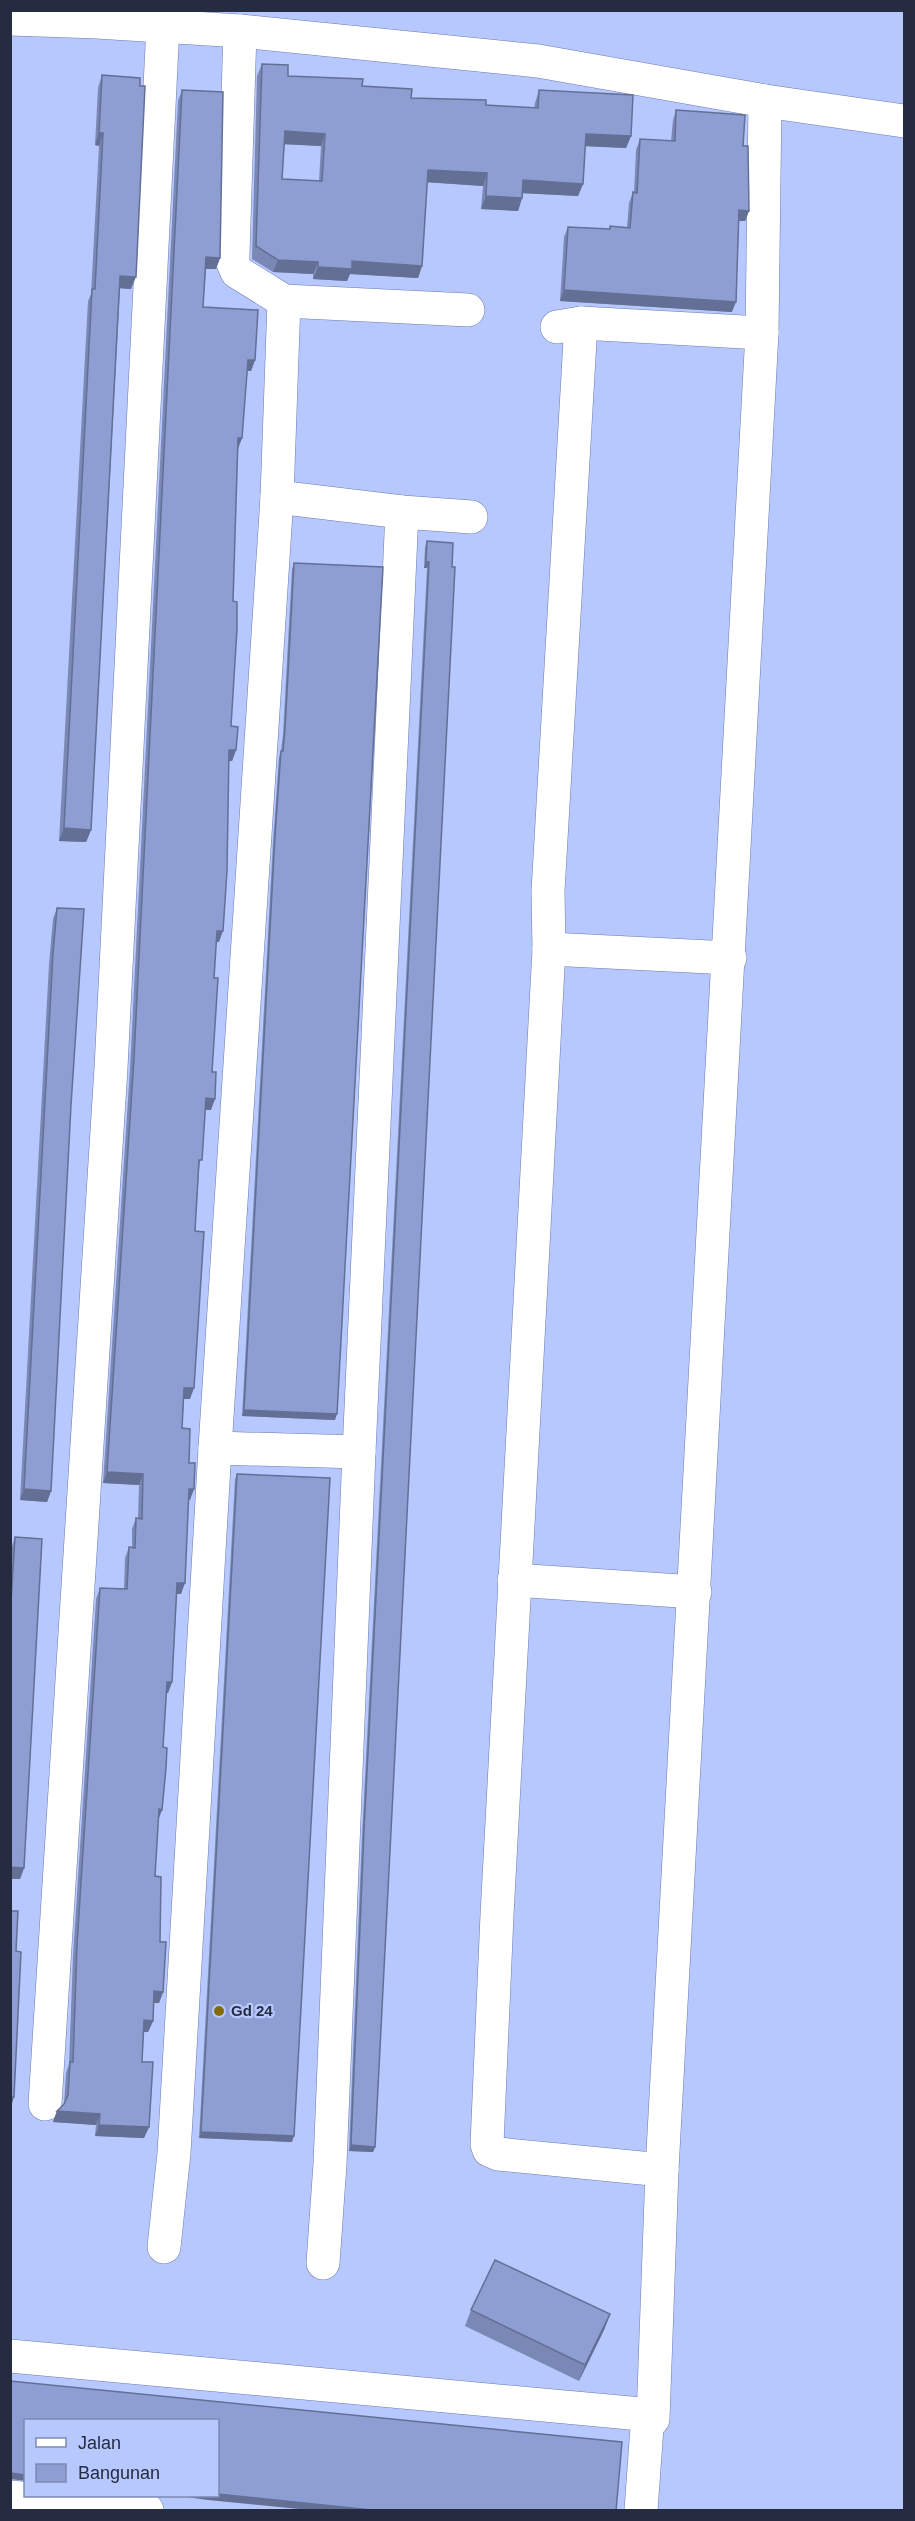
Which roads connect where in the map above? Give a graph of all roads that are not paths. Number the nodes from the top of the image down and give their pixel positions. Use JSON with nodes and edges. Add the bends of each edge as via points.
{"nodes":[{"id":1,"x":10,"y":19,"type":"edge"},
{"id":2,"x":199,"y":19,"type":"edge"},
{"id":3,"x":162,"y":39,"type":"junction"},
{"id":4,"x":240,"y":45,"type":"junction"},
{"id":5,"x":765,"y":112,"type":"junction"},
{"id":6,"x":904,"y":121,"type":"edge"},
{"id":7,"x":284,"y":301,"type":"junction"},
{"id":8,"x":468,"y":310,"type":"dead end"},
{"id":9,"x":762,"y":333,"type":"junction"},
{"id":10,"x":277,"y":497,"type":"junction"},
{"id":11,"x":402,"y":512,"type":"junction"},
{"id":12,"x":471,"y":517,"type":"dead end"},
{"id":13,"x":549,"y":949,"type":"junction"},
{"id":14,"x":730,"y":958,"type":"junction"},
{"id":15,"x":215,"y":1448,"type":"junction"},
{"id":16,"x":359,"y":1452,"type":"junction"},
{"id":17,"x":514,"y":1580,"type":"junction"},
{"id":18,"x":695,"y":1592,"type":"junction"},
{"id":19,"x":45,"y":2104,"type":"dead end"},
{"id":20,"x":662,"y":2170,"type":"junction"},
{"id":21,"x":164,"y":2247,"type":"dead end"},
{"id":22,"x":323,"y":2264,"type":"dead end"},
{"id":23,"x":10,"y":2356,"type":"edge"},
{"id":24,"x":647,"y":2418,"type":"junction"},
{"id":25,"x":10,"y":2497,"type":"edge"},
{"id":26,"x":147,"y":2511,"type":"edge"},
{"id":27,"x":641,"y":2511,"type":"edge"}],
"edges":[{"from":1,"to":3,"type":"street","via":[[97,22]]},
{"from":2,"to":3,"type":"street"},
{"from":2,"to":4,"type":"street"},
{"from":3,"to":19,"type":"street","via":[[111,1068]]},
{"from":4,"to":5,"type":"street","via":[[538,61]]},
{"from":4,"to":7,"type":"street","via":[[233,263],[249,281]]},
{"from":5,"to":6,"type":"street"},
{"from":5,"to":9,"type":"street"},
{"from":7,"to":8,"type":"street"},
{"from":7,"to":10,"type":"street"},
{"from":9,"to":13,"type":"street","via":[[569,325]]},
{"from":9,"to":14,"type":"street"},
{"from":10,"to":11,"type":"street"},
{"from":10,"to":15,"type":"street"},
{"from":11,"to":12,"type":"street"},
{"from":11,"to":16,"type":"street"},
{"from":13,"to":14,"type":"street"},
{"from":13,"to":17,"type":"street"},
{"from":14,"to":18,"type":"street"},
{"from":15,"to":16,"type":"street"},
{"from":15,"to":21,"type":"street","via":[[174,2153]]},
{"from":16,"to":22,"type":"street"},
{"from":17,"to":18,"type":"street"},
{"from":17,"to":20,"type":"street","via":[[487,2144],[489,2150],[498,2154]]},
{"from":18,"to":20,"type":"street"},
{"from":20,"to":24,"type":"street","via":[[653,2418]]},
{"from":23,"to":24,"type":"street"},
{"from":24,"to":27,"type":"street"},
{"from":25,"to":26,"type":"street"}]}
